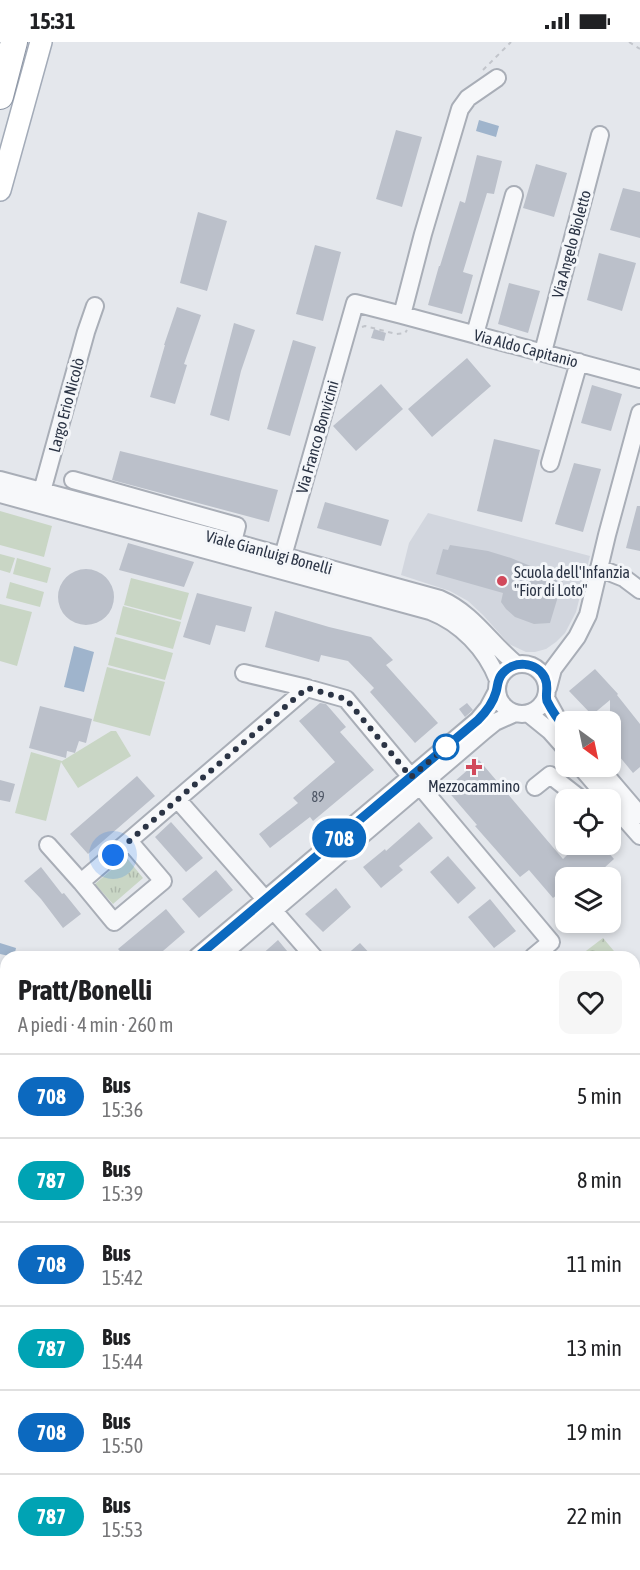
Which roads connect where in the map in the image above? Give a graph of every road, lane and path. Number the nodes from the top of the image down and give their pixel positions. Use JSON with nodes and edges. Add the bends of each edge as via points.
{"nodes":[{"id":1,"x":20,"y":42,"type":"edge"},
{"id":2,"x":41,"y":42,"type":"edge"},
{"id":3,"x":511,"y":42,"type":"edge"},
{"id":4,"x":629,"y":42,"type":"edge"},
{"id":5,"x":640,"y":49,"type":"edge"},
{"id":6,"x":11,"y":53,"type":"edge"},
{"id":7,"x":478,"y":75,"type":"dead end"},
{"id":8,"x":497,"y":78,"type":"dead end"},
{"id":9,"x":0,"y":96,"type":"edge"},
{"id":10,"x":600,"y":135,"type":"dead end"},
{"id":11,"x":0,"y":190,"type":"edge"},
{"id":12,"x":514,"y":195,"type":"dead end"},
{"id":13,"x":355,"y":303,"type":"joint"},
{"id":14,"x":95,"y":306,"type":"dead end"},
{"id":15,"x":407,"y":316,"type":"junction"},
{"id":16,"x":360,"y":327,"type":"dead end"},
{"id":17,"x":475,"y":334,"type":"junction"},
{"id":18,"x":543,"y":352,"type":"junction"},
{"id":19,"x":579,"y":362,"type":"junction"},
{"id":20,"x":640,"y":379,"type":"edge"},
{"id":21,"x":640,"y":413,"type":"edge"},
{"id":22,"x":550,"y":463,"type":"dead end"},
{"id":23,"x":0,"y":480,"type":"edge"},
{"id":24,"x":73,"y":480,"type":"dead end"},
{"id":25,"x":0,"y":494,"type":"edge"},
{"id":26,"x":40,"y":498,"type":"junction"},
{"id":27,"x":233,"y":542,"type":"junction"},
{"id":28,"x":281,"y":563,"type":"junction"},
{"id":29,"x":600,"y":568,"type":"junction"},
{"id":30,"x":640,"y":590,"type":"edge"},
{"id":31,"x":567,"y":649,"type":"junction"},
{"id":32,"x":520,"y":664,"type":"junction"},
{"id":33,"x":244,"y":672,"type":"dead end"},
{"id":34,"x":497,"y":686,"type":"junction"},
{"id":35,"x":307,"y":688,"type":"junction"},
{"id":36,"x":547,"y":693,"type":"junction"},
{"id":37,"x":555,"y":713,"type":"edge"},
{"id":38,"x":520,"y":714,"type":"junction"},
{"id":39,"x":555,"y":737,"type":"edge"},
{"id":40,"x":589,"y":777,"type":"edge"},
{"id":41,"x":607,"y":777,"type":"edge"},
{"id":42,"x":416,"y":781,"type":"junction"},
{"id":43,"x":535,"y":787,"type":"dead end"},
{"id":44,"x":568,"y":789,"type":"edge"},
{"id":45,"x":598,"y":789,"type":"edge"},
{"id":46,"x":177,"y":799,"type":"junction"},
{"id":47,"x":621,"y":815,"type":"edge"},
{"id":48,"x":640,"y":815,"type":"edge"},
{"id":49,"x":640,"y":836,"type":"edge"},
{"id":50,"x":129,"y":841,"type":"junction"},
{"id":51,"x":48,"y":845,"type":"dead end"},
{"id":52,"x":81,"y":882,"type":"junction"},
{"id":53,"x":270,"y":905,"type":"junction"},
{"id":54,"x":205,"y":951,"type":"edge"},
{"id":55,"x":225,"y":951,"type":"edge"},
{"id":56,"x":309,"y":951,"type":"edge"},
{"id":57,"x":540,"y":951,"type":"edge"}],
"edges":[{"from":1,"to":6,"type":"highway"},
{"from":2,"to":11,"type":"main road"},
{"from":3,"to":7,"type":"path"},
{"from":4,"to":5,"type":"path"},
{"from":6,"to":9,"type":"highway"},
{"from":8,"to":15,"type":"street","via":[[462,106],[421,242]]},
{"from":10,"to":18,"type":"street","name":"Via Angelo Bioletto"},
{"from":12,"to":17,"type":"street"},
{"from":13,"to":15,"type":"street","name":"Via Aldo Capitanio"},
{"from":13,"to":28,"type":"street","name":"Via Franco Bonvicini"},
{"from":14,"to":26,"type":"street","name":"Largo Erio Nicolò"},
{"from":15,"to":16,"type":"path","via":[[407,332],[401,335]]},
{"from":15,"to":17,"type":"street","name":"Via Aldo Capitanio"},
{"from":17,"to":18,"type":"street","name":"Via Aldo Capitanio"},
{"from":18,"to":19,"type":"street","name":"Via Aldo Capitanio"},
{"from":19,"to":20,"type":"street","name":"Via Aldo Capitanio"},
{"from":19,"to":22,"type":"street"},
{"from":21,"to":29,"type":"street"},
{"from":23,"to":26,"type":"street","name":"Viale Gianluigi Bonelli"},
{"from":24,"to":27,"type":"street","via":[[237,526]]},
{"from":25,"to":26,"type":"street","name":"Viale Gianluigi Bonelli"},
{"from":26,"to":27,"type":"street","name":"Viale Gianluigi Bonelli"},
{"from":26,"to":28,"type":"street","name":"Viale Gianluigi Bonelli"},
{"from":27,"to":28,"type":"street","name":"Viale Gianluigi Bonelli"},
{"from":28,"to":32,"type":"street","name":"Viale Gianluigi Bonelli","via":[[404,588],[445,601],[474,621],[502,653]]},
{"from":28,"to":34,"type":"street","name":"Viale Gianluigi Bonelli","via":[[442,615],[470,636],[489,661]]},
{"from":29,"to":30,"type":"street"},
{"from":29,"to":31,"type":"street","via":[[585,622]]},
{"from":31,"to":32,"type":"street","via":[[544,661]]},
{"from":31,"to":36,"type":"street","via":[[553,669]]},
{"from":32,"to":34,"type":"street","via":[[506,670]]},
{"from":32,"to":36,"type":"street","via":[[539,671]]},
{"from":33,"to":35,"type":"street"},
{"from":34,"to":38,"type":"street","via":[[503,707]]},
{"from":34,"to":42,"type":"street","via":[[478,720]]},
{"from":35,"to":42,"type":"street","via":[[346,699]]},
{"from":35,"to":46,"type":"street"},
{"from":36,"to":37,"type":"street"},
{"from":36,"to":38,"type":"street","via":[[539,708]]},
{"from":38,"to":39,"type":"street"},
{"from":38,"to":42,"type":"street","via":[[489,726]]},
{"from":40,"to":45,"type":"street"},
{"from":41,"to":48,"type":"street"},
{"from":42,"to":53,"type":"street"},
{"from":42,"to":57,"type":"street","via":[[551,942]]},
{"from":43,"to":44,"type":"street","via":[[550,775]]},
{"from":46,"to":50,"type":"street"},
{"from":46,"to":53,"type":"street"},
{"from":47,"to":49,"type":"street"},
{"from":50,"to":52,"type":"street"},
{"from":50,"to":52,"type":"street","via":[[163,881],[114,922]]},
{"from":51,"to":52,"type":"street"},
{"from":53,"to":54,"type":"street"},
{"from":53,"to":55,"type":"street"},
{"from":53,"to":56,"type":"street"}]}
